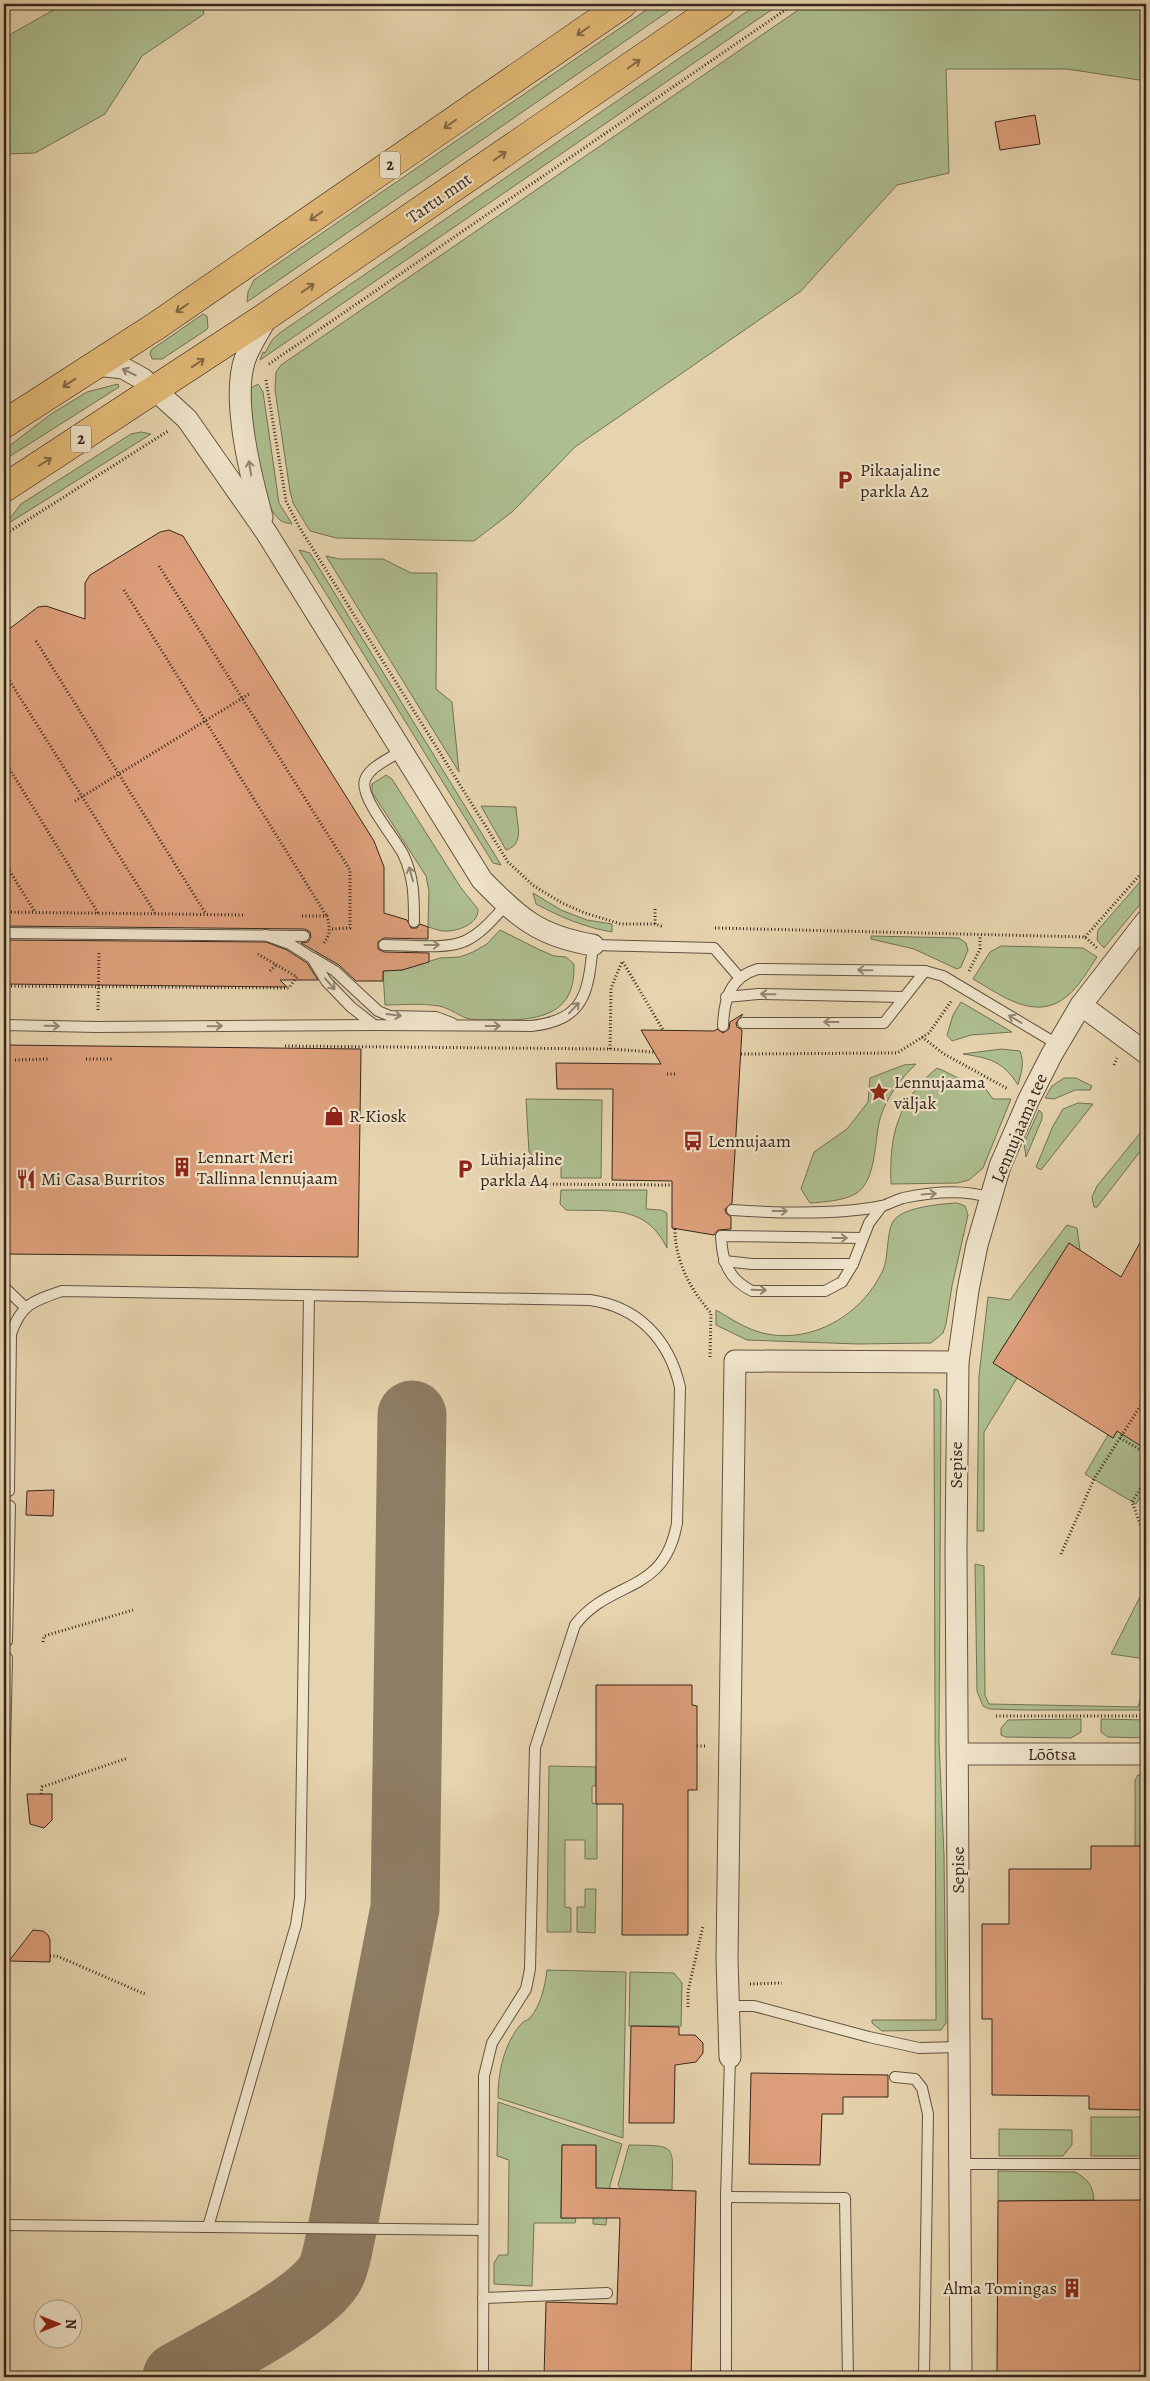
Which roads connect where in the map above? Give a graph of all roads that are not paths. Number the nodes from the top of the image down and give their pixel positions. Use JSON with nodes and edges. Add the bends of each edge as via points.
{"nodes":[{"id":1,"x":624,"y":4,"type":"edge"},
{"id":2,"x":721,"y":4,"type":"edge"},
{"id":3,"x":268,"y":316,"type":"junction"},
{"id":4,"x":96,"y":365,"type":"junction"},
{"id":5,"x":157,"y":390,"type":"junction"},
{"id":6,"x":4,"y":424,"type":"edge"},
{"id":7,"x":4,"y":488,"type":"edge"},
{"id":8,"x":266,"y":532,"type":"junction"},
{"id":9,"x":401,"y":751,"type":"junction"},
{"id":10,"x":506,"y":905,"type":"junction"},
{"id":11,"x":414,"y":922,"type":"dead end"},
{"id":12,"x":1146,"y":922,"type":"edge"},
{"id":13,"x":4,"y":933,"type":"edge"},
{"id":14,"x":265,"y":935,"type":"junction"},
{"id":15,"x":304,"y":936,"type":"dead end"},
{"id":16,"x":384,"y":945,"type":"dead end"},
{"id":17,"x":593,"y":945,"type":"junction"},
{"id":18,"x":312,"y":958,"type":"junction"},
{"id":19,"x":924,"y":971,"type":"junction"},
{"id":20,"x":739,"y":977,"type":"junction"},
{"id":21,"x":904,"y":997,"type":"junction"},
{"id":22,"x":726,"y":998,"type":"junction"},
{"id":23,"x":1081,"y":1005,"type":"junction"},
{"id":24,"x":743,"y":1023,"type":"dead end"},
{"id":25,"x":4,"y":1025,"type":"edge"},
{"id":26,"x":374,"y":1025,"type":"junction"},
{"id":27,"x":459,"y":1026,"type":"junction"},
{"id":28,"x":723,"y":1026,"type":"dead end"},
{"id":29,"x":1057,"y":1044,"type":"junction"},
{"id":30,"x":1146,"y":1053,"type":"edge"},
{"id":31,"x":991,"y":1198,"type":"junction"},
{"id":32,"x":882,"y":1206,"type":"junction"},
{"id":33,"x":732,"y":1210,"type":"dead end"},
{"id":34,"x":863,"y":1238,"type":"junction"},
{"id":35,"x":724,"y":1262,"type":"junction"},
{"id":36,"x":853,"y":1264,"type":"junction"},
{"id":37,"x":4,"y":1287,"type":"edge"},
{"id":38,"x":309,"y":1295,"type":"junction"},
{"id":39,"x":25,"y":1307,"type":"junction"},
{"id":40,"x":958,"y":1362,"type":"junction"},
{"id":41,"x":9,"y":1491,"type":"dead end"},
{"id":42,"x":10,"y":1506,"type":"dead end"},
{"id":43,"x":7,"y":1641,"type":"dead end"},
{"id":44,"x":7,"y":1658,"type":"dead end"},
{"id":45,"x":958,"y":1754,"type":"junction"},
{"id":46,"x":1146,"y":1754,"type":"edge"},
{"id":47,"x":4,"y":1794,"type":"edge"},
{"id":48,"x":4,"y":1809,"type":"edge"},
{"id":49,"x":4,"y":1829,"type":"edge"},
{"id":50,"x":729,"y":2006,"type":"junction"},
{"id":51,"x":959,"y":2047,"type":"junction"},
{"id":52,"x":730,"y":2057,"type":"joint"},
{"id":53,"x":895,"y":2077,"type":"dead end"},
{"id":54,"x":960,"y":2164,"type":"junction"},
{"id":55,"x":1146,"y":2164,"type":"edge"},
{"id":56,"x":726,"y":2197,"type":"junction"},
{"id":57,"x":4,"y":2225,"type":"edge"},
{"id":58,"x":208,"y":2227,"type":"junction"},
{"id":59,"x":483,"y":2230,"type":"junction"},
{"id":60,"x":607,"y":2293,"type":"dead end"},
{"id":61,"x":483,"y":2298,"type":"junction"},
{"id":62,"x":483,"y":2377,"type":"edge"},
{"id":63,"x":726,"y":2377,"type":"edge"},
{"id":64,"x":848,"y":2377,"type":"edge"},
{"id":65,"x":924,"y":2377,"type":"edge"},
{"id":66,"x":961,"y":2377,"type":"edge"}],
"edges":[{"from":1,"to":4,"type":"highway","number":"2","one_way":true},
{"from":3,"to":2,"type":"highway","name":"Tartu mnt","number":"2","one_way":true},
{"from":5,"to":3,"type":"highway","name":"Tartu mnt","number":"2","one_way":true},
{"from":8,"to":3,"type":"street","one_way":true,"via":[[250,473],[241,384],[245,359]]},
{"from":5,"to":4,"type":"street","one_way":true,"via":[[123,368]]},
{"from":4,"to":6,"type":"highway","number":"2","one_way":true},
{"from":7,"to":5,"type":"highway","name":"Tartu mnt","number":"2","one_way":true},
{"from":5,"to":8,"type":"street","via":[[187,419]]},
{"from":8,"to":9,"type":"street"},
{"from":9,"to":10,"type":"street","via":[[482,880]]},
{"from":11,"to":9,"type":"lane","one_way":true,"via":[[412,874],[364,789],[369,772]]},
{"from":16,"to":10,"type":"lane","one_way":true,"via":[[464,942]]},
{"from":10,"to":17,"type":"street","via":[[539,929],[560,938]]},
{"from":12,"to":23,"type":"street","name":"Lennujaama tee"},
{"from":13,"to":14,"type":"lane"},
{"from":14,"to":15,"type":"lane"},
{"from":14,"to":18,"type":"lane","via":[[290,944]]},
{"from":17,"to":20,"type":"lane","via":[[714,948]]},
{"from":27,"to":17,"type":"lane","one_way":true,"via":[[531,1026],[561,1020],[582,1000]]},
{"from":18,"to":26,"type":"lane","one_way":true,"via":[[326,981]]},
{"from":18,"to":27,"type":"lane","one_way":true,"via":[[335,971],[378,1011],[390,1016],[436,1017]]},
{"from":19,"to":20,"type":"lane","one_way":true,"via":[[758,969]]},
{"from":19,"to":21,"type":"lane"},
{"from":29,"to":19,"type":"lane","one_way":true,"via":[[943,976]]},
{"from":20,"to":22,"type":"lane"},
{"from":21,"to":22,"type":"lane","one_way":true,"via":[[758,994]]},
{"from":21,"to":24,"type":"lane","one_way":true,"via":[[884,1023]]},
{"from":22,"to":28,"type":"lane"},
{"from":23,"to":29,"type":"street","name":"Lennujaama tee"},
{"from":23,"to":30,"type":"street"},
{"from":25,"to":26,"type":"lane","one_way":true,"via":[[97,1028]]},
{"from":26,"to":27,"type":"lane"},
{"from":29,"to":31,"type":"street","name":"Lennujaama tee","via":[[1028,1099],[1000,1166]]},
{"from":32,"to":31,"type":"lane","one_way":true,"via":[[922,1194],[978,1194]]},
{"from":31,"to":40,"type":"street","name":"Lennujaama tee","via":[[977,1245]]},
{"from":33,"to":32,"type":"lane","one_way":true,"via":[[826,1211]]},
{"from":32,"to":34,"type":"lane"},
{"from":35,"to":34,"type":"lane","one_way":true,"via":[[721,1236]]},
{"from":34,"to":36,"type":"lane"},
{"from":35,"to":36,"type":"lane"},
{"from":35,"to":36,"type":"lane","one_way":true,"via":[[736,1280],[752,1290],[825,1291],[842,1282]]},
{"from":37,"to":39,"type":"lane"},
{"from":38,"to":39,"type":"lane","via":[[62,1291]]},
{"from":38,"to":58,"type":"lane","via":[[300,1898],[296,1925]]},
{"from":38,"to":59,"type":"lane","via":[[611,1303],[631,1314],[664,1346],[675,1365],[680,1387],[677,1523],[673,1544],[659,1566],[641,1582],[586,1610],[575,1625],[535,1748],[530,1969],[526,1989],[492,2043],[487,2059],[484,2076]]},
{"from":39,"to":41,"type":"lane","via":[[16,1318],[11,1334]]},
{"from":40,"to":45,"type":"street","name":"Sepise"},
{"from":40,"to":50,"type":"street","via":[[735,1361]]},
{"from":42,"to":43,"type":"lane"},
{"from":44,"to":47,"type":"lane"},
{"from":45,"to":46,"type":"street","name":"Lõõtsa"},
{"from":45,"to":51,"type":"street","name":"Sepise"},
{"from":48,"to":49,"type":"lane"},
{"from":50,"to":51,"type":"lane","via":[[754,2006],[869,2038],[919,2048]]},
{"from":50,"to":52,"type":"street"},
{"from":51,"to":54,"type":"street","name":"Sepise"},
{"from":52,"to":56,"type":"lane"},
{"from":53,"to":65,"type":"lane","via":[[915,2079],[922,2088],[928,2114]]},
{"from":54,"to":55,"type":"lane"},
{"from":54,"to":66,"type":"street","name":"Sepise"},
{"from":56,"to":63,"type":"lane"},
{"from":56,"to":64,"type":"lane","via":[[846,2198]]},
{"from":57,"to":58,"type":"lane"},
{"from":58,"to":59,"type":"lane"},
{"from":59,"to":61,"type":"lane"},
{"from":60,"to":61,"type":"lane"},
{"from":61,"to":62,"type":"lane"}]}
